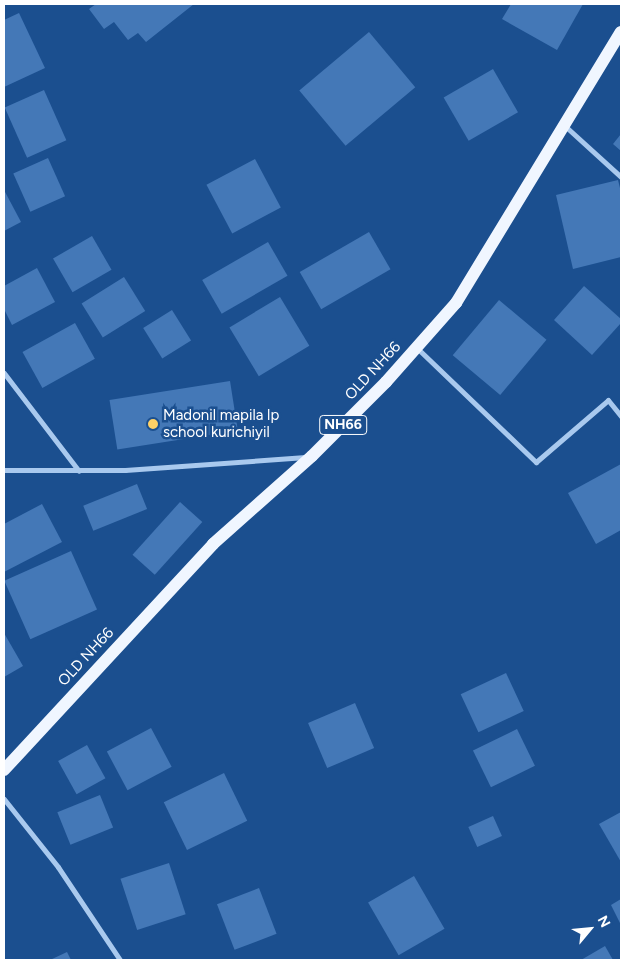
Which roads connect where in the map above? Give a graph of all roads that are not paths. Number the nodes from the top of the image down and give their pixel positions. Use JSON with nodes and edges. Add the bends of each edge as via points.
{"nodes":[{"id":1,"x":621,"y":32,"type":"edge"},
{"id":2,"x":565,"y":126,"type":"junction"},
{"id":3,"x":621,"y":177,"type":"edge"},
{"id":4,"x":417,"y":348,"type":"junction"},
{"id":5,"x":4,"y":373,"type":"edge"},
{"id":6,"x":621,"y":416,"type":"edge"},
{"id":7,"x":312,"y":456,"type":"junction"},
{"id":8,"x":4,"y":470,"type":"edge"},
{"id":9,"x":79,"y":471,"type":"junction"},
{"id":10,"x":4,"y":770,"type":"edge"},
{"id":11,"x":4,"y":799,"type":"edge"},
{"id":12,"x":120,"y":960,"type":"edge"}],
"edges":[{"from":1,"to":2,"type":"main road","name":"OLD NH66","number":"NH66"},
{"from":2,"to":3,"type":"street"},
{"from":2,"to":4,"type":"main road","name":"OLD NH66","number":"NH66","via":[[456,303]]},
{"from":4,"to":6,"type":"street","via":[[536,462],[608,400]]},
{"from":4,"to":7,"type":"main road","name":"OLD NH66","number":"NH66"},
{"from":5,"to":9,"type":"street"},
{"from":7,"to":9,"type":"street"},
{"from":7,"to":10,"type":"main road","name":"OLD NH66","number":"NH66","via":[[213,544]]},
{"from":8,"to":9,"type":"street"},
{"from":11,"to":12,"type":"street","via":[[58,867]]}]}
